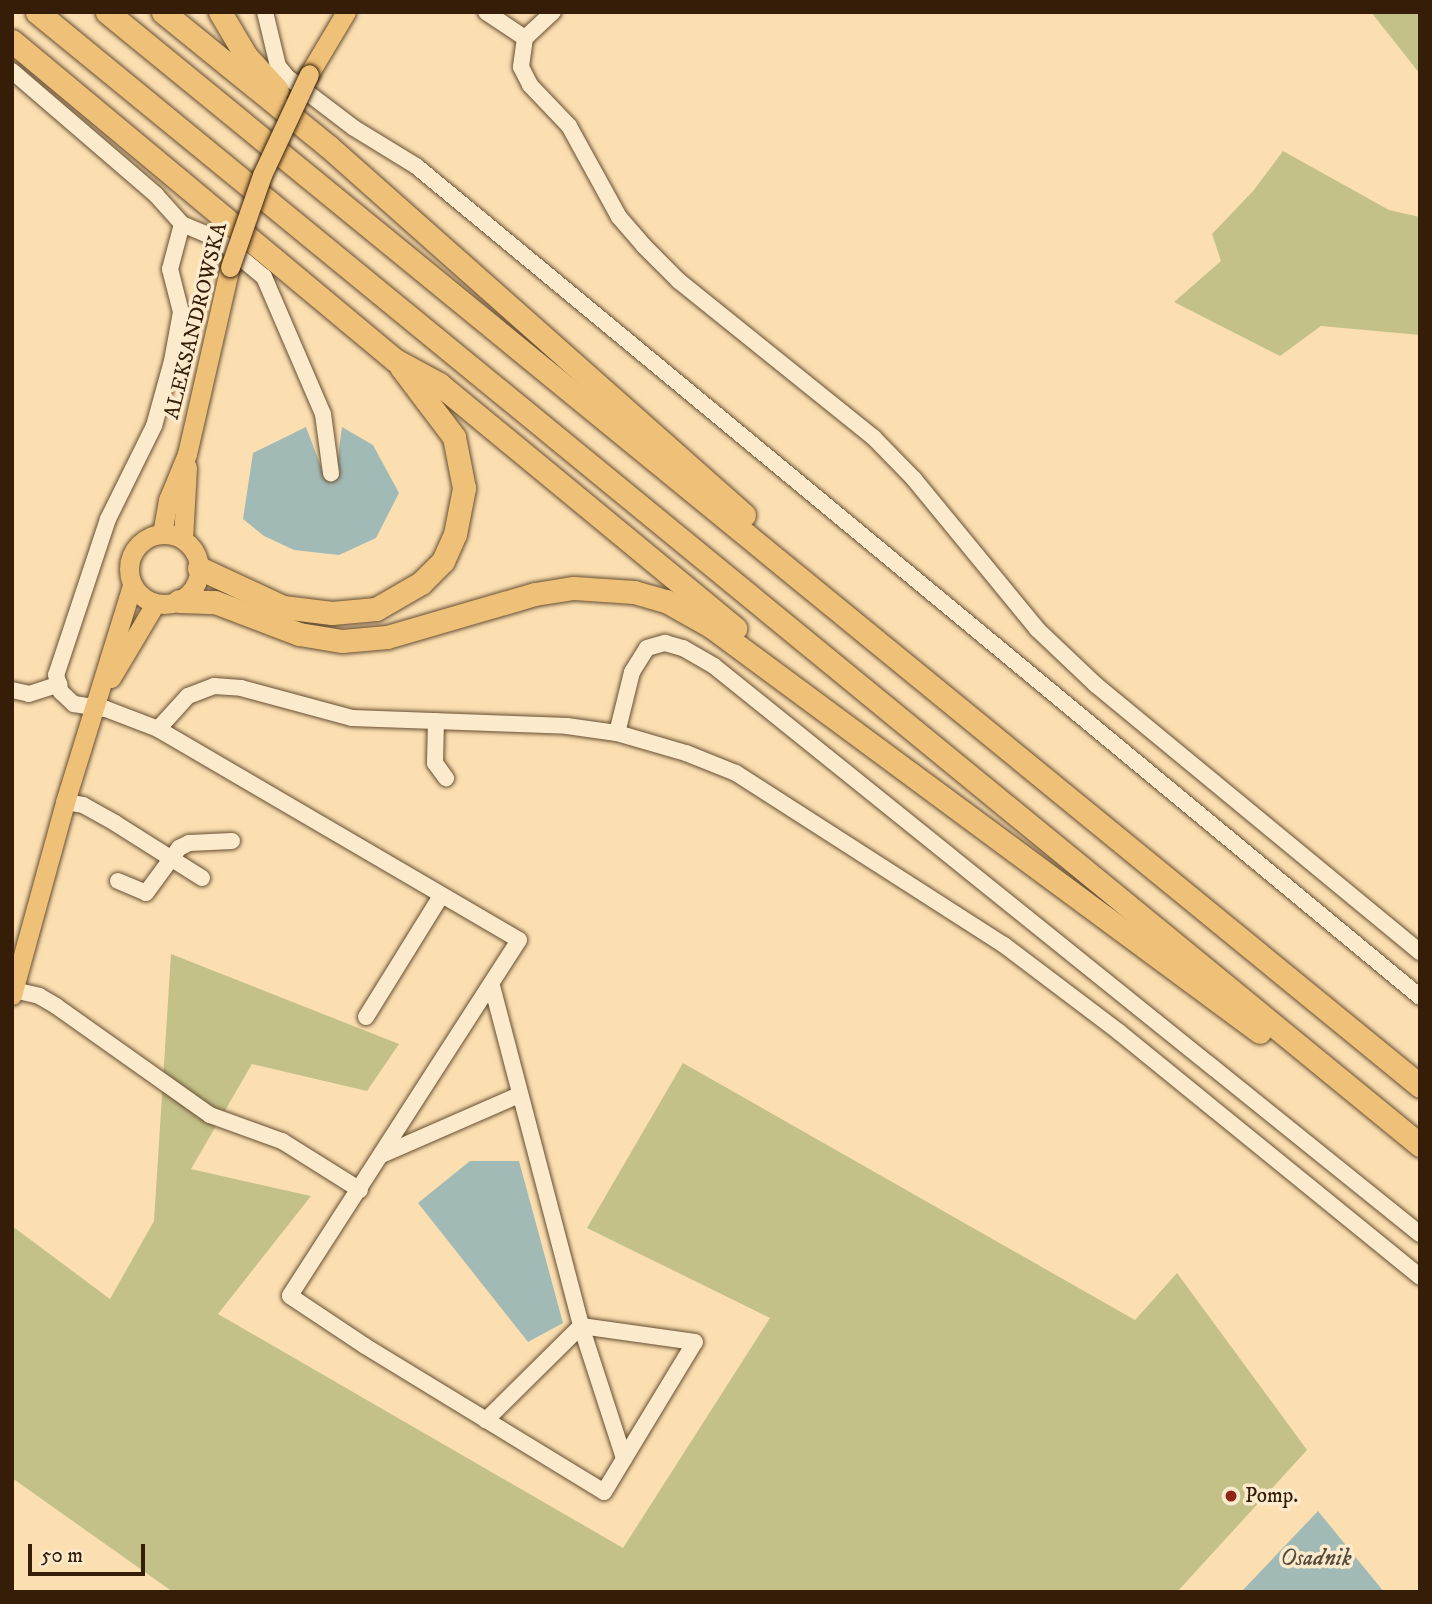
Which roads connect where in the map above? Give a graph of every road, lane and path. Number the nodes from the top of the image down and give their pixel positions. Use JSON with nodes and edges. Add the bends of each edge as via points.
{"nodes":[{"id":1,"x":37,"y":12,"type":"edge"},
{"id":2,"x":107,"y":12,"type":"edge"},
{"id":3,"x":163,"y":12,"type":"edge"},
{"id":4,"x":220,"y":12,"type":"edge"},
{"id":5,"x":265,"y":12,"type":"edge"},
{"id":6,"x":346,"y":12,"type":"edge"},
{"id":7,"x":485,"y":12,"type":"edge"},
{"id":8,"x":553,"y":12,"type":"edge"},
{"id":9,"x":525,"y":38,"type":"junction"},
{"id":10,"x":12,"y":41,"type":"edge"},
{"id":11,"x":12,"y":71,"type":"edge"},
{"id":12,"x":328,"y":146,"type":"junction"},
{"id":13,"x":181,"y":224,"type":"junction"},
{"id":14,"x":395,"y":359,"type":"junction"},
{"id":15,"x":187,"y":454,"type":"junction"},
{"id":16,"x":331,"y":473,"type":"dead end"},
{"id":17,"x":162,"y":534,"type":"junction"},
{"id":18,"x":183,"y":539,"type":"junction"},
{"id":19,"x":200,"y":568,"type":"junction"},
{"id":20,"x":132,"y":586,"type":"junction"},
{"id":21,"x":179,"y":601,"type":"junction"},
{"id":22,"x":155,"y":604,"type":"junction"},
{"id":23,"x":845,"y":616,"type":"junction"},
{"id":24,"x":59,"y":684,"type":"junction"},
{"id":25,"x":12,"y":690,"type":"edge"},
{"id":26,"x":95,"y":707,"type":"junction"},
{"id":27,"x":436,"y":721,"type":"junction"},
{"id":28,"x":158,"y":729,"type":"junction"},
{"id":29,"x":617,"y":733,"type":"junction"},
{"id":30,"x":446,"y":778,"type":"dead end"},
{"id":31,"x":921,"y":782,"type":"junction"},
{"id":32,"x":65,"y":802,"type":"junction"},
{"id":33,"x":232,"y":841,"type":"dead end"},
{"id":34,"x":169,"y":857,"type":"junction"},
{"id":35,"x":202,"y":877,"type":"dead end"},
{"id":36,"x":118,"y":881,"type":"dead end"},
{"id":37,"x":441,"y":896,"type":"junction"},
{"id":38,"x":1420,"y":952,"type":"edge"},
{"id":39,"x":492,"y":986,"type":"junction"},
{"id":40,"x":13,"y":993,"type":"edge"},
{"id":41,"x":1420,"y":997,"type":"edge"},
{"id":42,"x":366,"y":1017,"type":"dead end"},
{"id":43,"x":1420,"y":1086,"type":"edge"},
{"id":44,"x":519,"y":1095,"type":"junction"},
{"id":45,"x":1388,"y":1118,"type":"junction"},
{"id":46,"x":1420,"y":1144,"type":"edge"},
{"id":47,"x":382,"y":1155,"type":"junction"},
{"id":48,"x":359,"y":1190,"type":"junction"},
{"id":49,"x":1420,"y":1234,"type":"edge"},
{"id":50,"x":1420,"y":1277,"type":"edge"},
{"id":51,"x":581,"y":1326,"type":"junction"},
{"id":52,"x":486,"y":1420,"type":"junction"},
{"id":53,"x":624,"y":1458,"type":"junction"}],
"edges":[{"from":1,"to":45,"type":"highway"},
{"from":2,"to":23,"type":"highway"},
{"from":3,"to":12,"type":"highway"},
{"from":4,"to":12,"type":"highway","via":[[246,56]]},
{"from":5,"to":41,"type":"street","via":[[276,59],[287,78],[354,128],[416,166]]},
{"from":6,"to":15,"type":"main road","name":"ALEKSANDROWSKA","bridge":true,"via":[[309,74],[262,175],[230,267]]},
{"from":7,"to":9,"type":"street"},
{"from":8,"to":9,"type":"street"},
{"from":9,"to":38,"type":"street","via":[[521,67],[530,85],[569,126],[619,217],[643,245],[679,281],[874,438],[914,479],[1037,629],[1096,685]]},
{"from":10,"to":14,"type":"highway"},
{"from":11,"to":13,"type":"street","via":[[156,195]]},
{"from":12,"to":23,"type":"highway","via":[[644,423]]},
{"from":13,"to":16,"type":"street","via":[[218,239],[264,277],[323,414]]},
{"from":13,"to":24,"type":"street","via":[[170,269],[181,312],[172,361],[154,426],[104,531],[61,657]]},
{"from":14,"to":19,"type":"highway","via":[[454,437],[464,488],[455,534],[443,561],[402,597],[376,609],[332,613],[283,607]]},
{"from":14,"to":31,"type":"highway","via":[[439,384]]},
{"from":15,"to":17,"type":"main road","name":"ALEKSANDROWSKA","via":[[168,500]]},
{"from":15,"to":18,"type":"main road","name":"ALEKSANDROWSKA"},
{"from":17,"to":18,"type":"main road"},
{"from":17,"to":20,"type":"main road","via":[[140,542],[133,552],[128,574]]},
{"from":18,"to":19,"type":"main road"},
{"from":19,"to":21,"type":"main road","via":[[194,587]]},
{"from":20,"to":22,"type":"main road"},
{"from":20,"to":26,"type":"main road"},
{"from":21,"to":22,"type":"main road"},
{"from":21,"to":31,"type":"highway","via":[[215,602],[299,634],[342,641],[387,636],[535,594],[574,588],[634,592],[666,601],[712,627]]},
{"from":22,"to":26,"type":"main road"},
{"from":23,"to":43,"type":"highway"},
{"from":24,"to":25,"type":"street","via":[[29,694]]},
{"from":24,"to":26,"type":"street","via":[[74,705]]},
{"from":26,"to":28,"type":"street"},
{"from":26,"to":32,"type":"main road"},
{"from":27,"to":28,"type":"street","via":[[352,718],[241,688],[214,686],[188,696]]},
{"from":27,"to":29,"type":"street","via":[[567,726]]},
{"from":27,"to":30,"type":"street","via":[[435,763]]},
{"from":28,"to":37,"type":"street"},
{"from":29,"to":49,"type":"street","via":[[632,672],[648,648],[674,646],[714,666]]},
{"from":29,"to":50,"type":"street","via":[[736,773],[1004,945],[1119,1032]]},
{"from":31,"to":45,"type":"highway","via":[[1274,1042]]},
{"from":32,"to":34,"type":"street","via":[[83,805]]},
{"from":32,"to":40,"type":"main road"},
{"from":33,"to":34,"type":"street","via":[[189,843]]},
{"from":34,"to":35,"type":"street"},
{"from":34,"to":36,"type":"street","via":[[146,893]]},
{"from":37,"to":39,"type":"street","via":[[519,940]]},
{"from":37,"to":42,"type":"street"},
{"from":39,"to":44,"type":"street"},
{"from":39,"to":47,"type":"street"},
{"from":40,"to":48,"type":"street","via":[[39,996],[209,1115],[311,1156]]},
{"from":44,"to":47,"type":"street"},
{"from":44,"to":51,"type":"street"},
{"from":45,"to":46,"type":"highway"},
{"from":47,"to":48,"type":"street"},
{"from":48,"to":52,"type":"street","via":[[290,1296]]},
{"from":51,"to":52,"type":"street"},
{"from":51,"to":53,"type":"street"},
{"from":51,"to":53,"type":"street","via":[[695,1342]]},
{"from":52,"to":53,"type":"street","via":[[604,1492]]}]}
